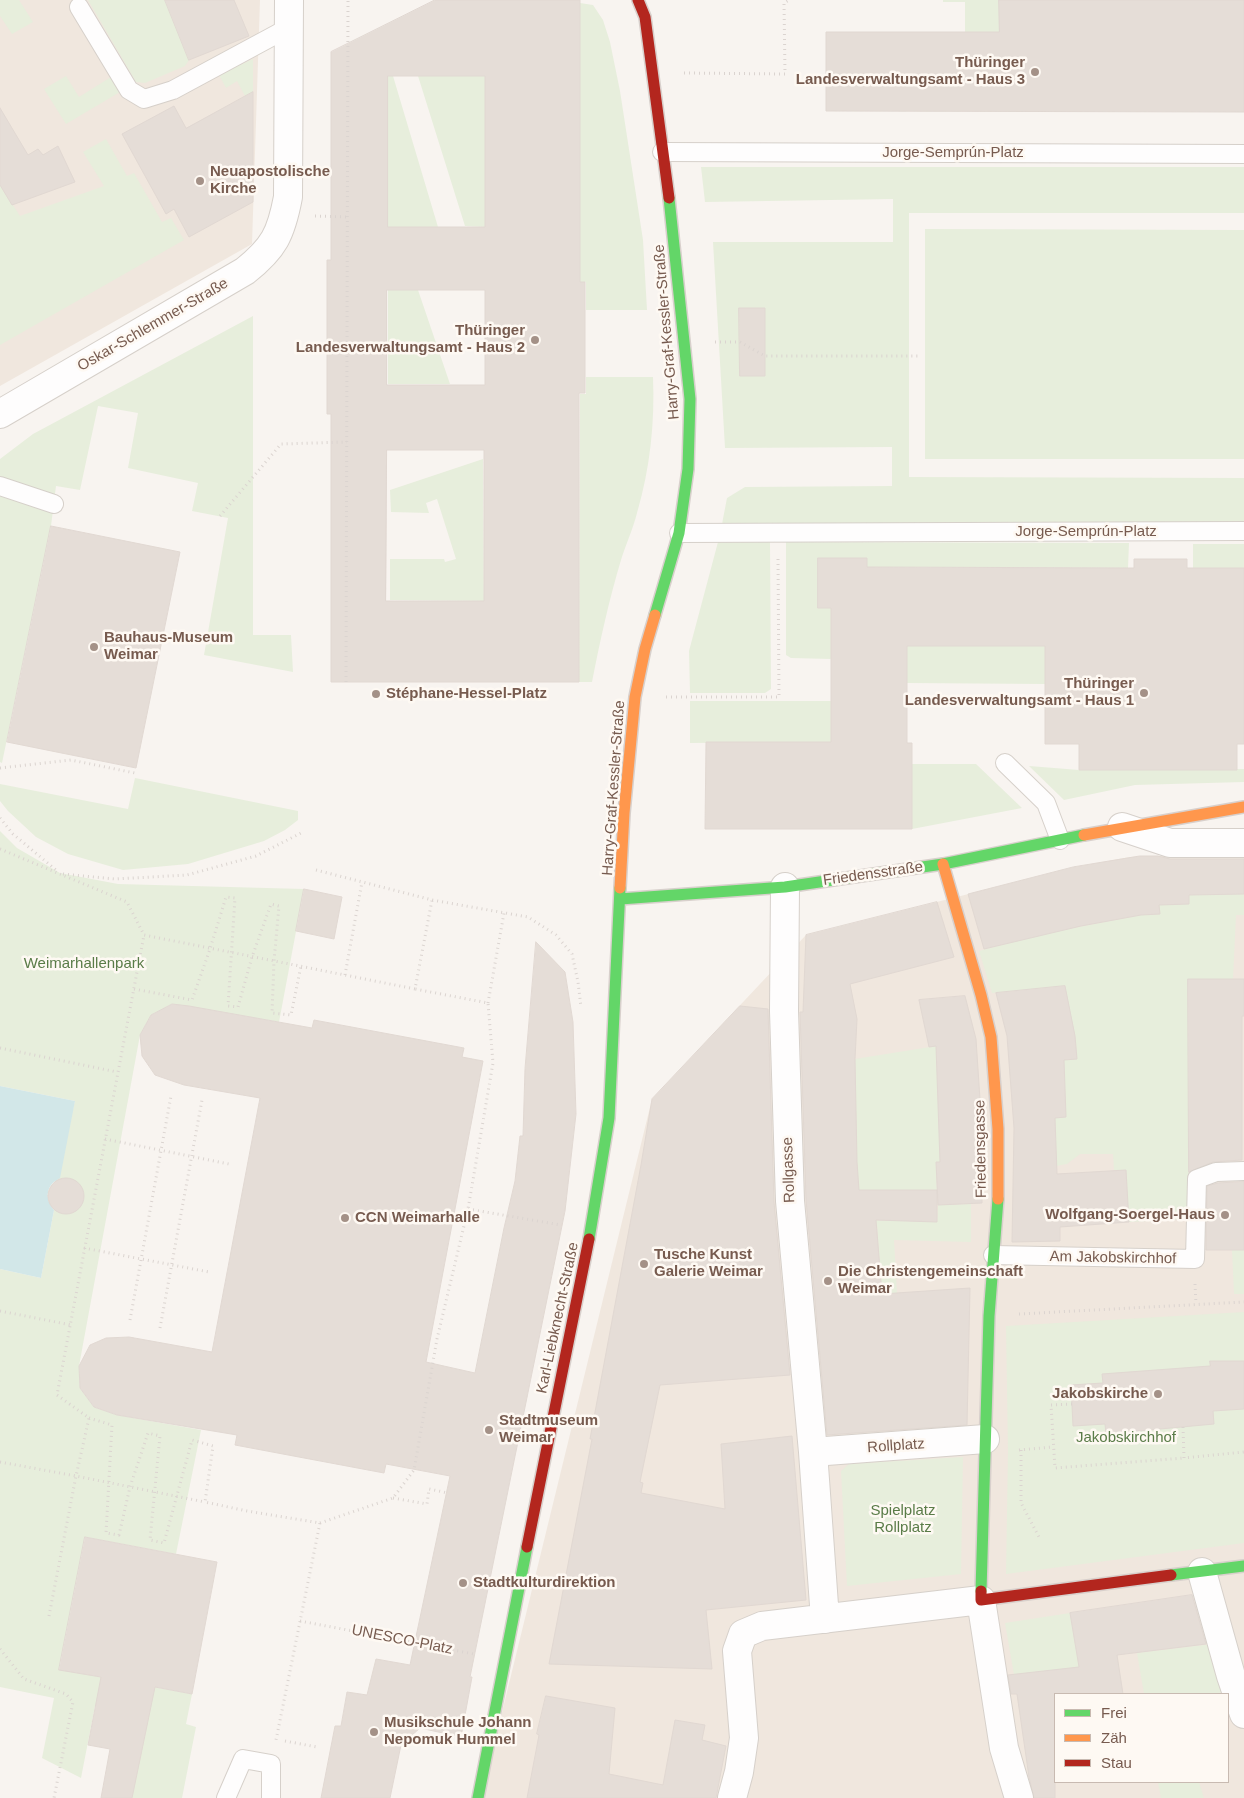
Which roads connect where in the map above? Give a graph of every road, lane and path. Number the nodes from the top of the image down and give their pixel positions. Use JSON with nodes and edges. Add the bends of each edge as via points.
{"nodes":[{"id":1,"x":289,"y":0,"type":"edge"},
{"id":2,"x":348,"y":0,"type":"edge"},
{"id":3,"x":638,"y":0,"type":"edge"},
{"id":4,"x":789,"y":0,"type":"edge"},
{"id":5,"x":784,"y":1,"type":"edge"},
{"id":6,"x":79,"y":7,"type":"dead end"},
{"id":7,"x":288,"y":28,"type":"junction"},
{"id":8,"x":652,"y":72,"type":"junction"},
{"id":9,"x":662,"y":152,"type":"junction"},
{"id":10,"x":1244,"y":154,"type":"edge"},
{"id":11,"x":740,"y":342,"type":"dead end"},
{"id":12,"x":921,"y":356,"type":"dead end"},
{"id":13,"x":0,"y":414,"type":"edge"},
{"id":14,"x":347,"y":442,"type":"junction"},
{"id":15,"x":0,"y":486,"type":"edge"},
{"id":16,"x":54,"y":504,"type":"dead end"},
{"id":17,"x":220,"y":516,"type":"dead end"},
{"id":18,"x":1244,"y":531,"type":"edge"},
{"id":19,"x":679,"y":533,"type":"junction"},
{"id":20,"x":778,"y":533,"type":"junction"},
{"id":21,"x":346,"y":682,"type":"dead end"},
{"id":22,"x":635,"y":697,"type":"junction"},
{"id":23,"x":1005,"y":763,"type":"dead end"},
{"id":24,"x":0,"y":768,"type":"edge"},
{"id":25,"x":135,"y":773,"type":"dead end"},
{"id":26,"x":1244,"y":807,"type":"edge"},
{"id":27,"x":0,"y":818,"type":"edge"},
{"id":28,"x":1122,"y":827,"type":"junction"},
{"id":29,"x":303,"y":832,"type":"dead end"},
{"id":30,"x":1060,"y":840,"type":"junction"},
{"id":31,"x":1244,"y":843,"type":"edge"},
{"id":32,"x":0,"y":848,"type":"edge"},
{"id":33,"x":943,"y":864,"type":"junction"},
{"id":34,"x":316,"y":870,"type":"dead end"},
{"id":35,"x":60,"y":873,"type":"junction"},
{"id":36,"x":362,"y":882,"type":"junction"},
{"id":37,"x":785,"y":887,"type":"junction"},
{"id":38,"x":620,"y":899,"type":"junction"},
{"id":39,"x":432,"y":900,"type":"junction"},
{"id":40,"x":504,"y":913,"type":"junction"},
{"id":41,"x":144,"y":935,"type":"junction"},
{"id":42,"x":210,"y":949,"type":"junction"},
{"id":43,"x":232,"y":953,"type":"junction"},
{"id":44,"x":252,"y":957,"type":"junction"},
{"id":45,"x":274,"y":961,"type":"junction"},
{"id":46,"x":301,"y":966,"type":"junction"},
{"id":47,"x":345,"y":975,"type":"junction"},
{"id":48,"x":134,"y":988,"type":"junction"},
{"id":49,"x":415,"y":988,"type":"junction"},
{"id":50,"x":488,"y":1003,"type":"junction"},
{"id":51,"x":581,"y":1015,"type":"dead end"},
{"id":52,"x":0,"y":1048,"type":"edge"},
{"id":53,"x":117,"y":1072,"type":"junction"},
{"id":54,"x":171,"y":1096,"type":"dead end"},
{"id":55,"x":202,"y":1100,"type":"dead end"},
{"id":56,"x":105,"y":1139,"type":"junction"},
{"id":57,"x":161,"y":1150,"type":"junction"},
{"id":58,"x":192,"y":1156,"type":"junction"},
{"id":59,"x":229,"y":1164,"type":"dead end"},
{"id":60,"x":1244,"y":1171,"type":"edge"},
{"id":61,"x":468,"y":1208,"type":"junction"},
{"id":62,"x":591,"y":1230,"type":"junction"},
{"id":63,"x":84,"y":1248,"type":"junction"},
{"id":64,"x":993,"y":1255,"type":"junction"},
{"id":65,"x":141,"y":1258,"type":"junction"},
{"id":66,"x":171,"y":1264,"type":"junction"},
{"id":67,"x":209,"y":1272,"type":"dead end"},
{"id":68,"x":1244,"y":1302,"type":"edge"},
{"id":69,"x":0,"y":1311,"type":"edge"},
{"id":70,"x":989,"y":1316,"type":"junction"},
{"id":71,"x":130,"y":1320,"type":"dead end"},
{"id":72,"x":70,"y":1325,"type":"junction"},
{"id":73,"x":160,"y":1328,"type":"dead end"},
{"id":74,"x":1072,"y":1404,"type":"dead end"},
{"id":75,"x":89,"y":1418,"type":"junction"},
{"id":76,"x":1183,"y":1427,"type":"dead end"},
{"id":77,"x":985,"y":1447,"type":"junction"},
{"id":78,"x":1054,"y":1447,"type":"junction"},
{"id":79,"x":1021,"y":1450,"type":"junction"},
{"id":80,"x":813,"y":1452,"type":"junction"},
{"id":81,"x":1244,"y":1452,"type":"edge"},
{"id":82,"x":1184,"y":1458,"type":"junction"},
{"id":83,"x":0,"y":1462,"type":"edge"},
{"id":84,"x":76,"y":1476,"type":"junction"},
{"id":85,"x":109,"y":1483,"type":"junction"},
{"id":86,"x":130,"y":1487,"type":"junction"},
{"id":87,"x":154,"y":1492,"type":"junction"},
{"id":88,"x":448,"y":1493,"type":"dead end"},
{"id":89,"x":176,"y":1496,"type":"junction"},
{"id":90,"x":393,"y":1498,"type":"junction"},
{"id":91,"x":204,"y":1502,"type":"junction"},
{"id":92,"x":320,"y":1523,"type":"junction"},
{"id":93,"x":1039,"y":1537,"type":"dead end"},
{"id":94,"x":1244,"y":1566,"type":"edge"},
{"id":95,"x":1202,"y":1572,"type":"junction"},
{"id":96,"x":981,"y":1600,"type":"junction"},
{"id":97,"x":49,"y":1616,"type":"dead end"},
{"id":98,"x":825,"y":1619,"type":"junction"},
{"id":99,"x":300,"y":1621,"type":"junction"},
{"id":100,"x":0,"y":1649,"type":"edge"},
{"id":101,"x":504,"y":1660,"type":"junction"},
{"id":102,"x":1244,"y":1714,"type":"edge"},
{"id":103,"x":277,"y":1739,"type":"junction"},
{"id":104,"x":317,"y":1747,"type":"dead end"},
{"id":105,"x":271,"y":1764,"type":"junction"},
{"id":106,"x":54,"y":1798,"type":"edge"},
{"id":107,"x":226,"y":1798,"type":"edge"},
{"id":108,"x":271,"y":1798,"type":"edge"},
{"id":109,"x":478,"y":1798,"type":"edge"},
{"id":110,"x":732,"y":1798,"type":"edge"},
{"id":111,"x":1019,"y":1798,"type":"edge"}],
"edges":[{"from":1,"to":7,"type":"street","name":"Oskar-Schlemmer-Straße"},
{"from":2,"to":14,"type":"path"},
{"from":3,"to":8,"type":"street","name":"Harry-Graf-Kessler-Straße","via":[[645,17]]},
{"from":4,"to":5,"type":"path"},
{"from":5,"to":8,"type":"path","via":[[785,74]]},
{"from":6,"to":7,"type":"lane","via":[[129,90],[144,98],[173,90]]},
{"from":7,"to":13,"type":"street","name":"Oskar-Schlemmer-Straße","via":[[288,197],[274,242],[245,271]]},
{"from":8,"to":9,"type":"street","name":"Harry-Graf-Kessler-Straße"},
{"from":9,"to":10,"type":"lane","name":"Jorge-Semprún-Platz"},
{"from":9,"to":19,"type":"street","name":"Harry-Graf-Kessler-Straße","via":[[672,218],[690,400],[686,499]]},
{"from":11,"to":12,"type":"path","via":[[765,356]]},
{"from":14,"to":17,"type":"path","via":[[282,444]]},
{"from":14,"to":21,"type":"path"},
{"from":15,"to":16,"type":"lane"},
{"from":18,"to":20,"type":"lane","name":"Jorge-Semprún-Platz"},
{"from":19,"to":20,"type":"lane","name":"Jorge-Semprún-Platz"},
{"from":19,"to":22,"type":"street","name":"Harry-Graf-Kessler-Straße","via":[[645,649]]},
{"from":20,"to":22,"type":"path","via":[[779,697]]},
{"from":22,"to":38,"type":"street","name":"Harry-Graf-Kessler-Straße"},
{"from":23,"to":30,"type":"lane","via":[[1046,804]]},
{"from":24,"to":25,"type":"path","via":[[70,760]]},
{"from":26,"to":28,"type":"street","name":"Friedensstraße"},
{"from":27,"to":35,"type":"path","via":[[13,834]]},
{"from":28,"to":30,"type":"street","name":"Friedensstraße"},
{"from":28,"to":31,"type":"street","via":[[1170,843]]},
{"from":29,"to":35,"type":"path","via":[[256,856],[187,876],[115,879]]},
{"from":30,"to":33,"type":"street","name":"Friedensstraße"},
{"from":32,"to":35,"type":"path"},
{"from":33,"to":37,"type":"street","name":"Friedensstraße"},
{"from":33,"to":64,"type":"street","name":"Friedensgasse","via":[[990,1037],[998,1129],[998,1202]]},
{"from":34,"to":36,"type":"path"},
{"from":35,"to":41,"type":"path","via":[[126,902]]},
{"from":36,"to":39,"type":"path"},
{"from":36,"to":47,"type":"path"},
{"from":37,"to":38,"type":"street","name":"Friedensstraße"},
{"from":37,"to":80,"type":"street","name":"Rollgasse","via":[[784,1011],[790,1201]]},
{"from":38,"to":62,"type":"street","name":"Karl-Liebknecht-Straße","via":[[609,1118]]},
{"from":39,"to":40,"type":"path"},
{"from":39,"to":49,"type":"path"},
{"from":40,"to":50,"type":"path"},
{"from":40,"to":51,"type":"path","via":[[528,917],[556,935],[572,954]]},
{"from":41,"to":42,"type":"path"},
{"from":41,"to":48,"type":"path"},
{"from":42,"to":43,"type":"path"},
{"from":42,"to":43,"type":"path","via":[[226,896],[235,898]]},
{"from":42,"to":48,"type":"path","via":[[192,1000]]},
{"from":43,"to":44,"type":"path"},
{"from":43,"to":44,"type":"path","via":[[228,1006],[238,1007]]},
{"from":44,"to":45,"type":"path"},
{"from":44,"to":45,"type":"path","via":[[271,904],[279,906]]},
{"from":45,"to":46,"type":"path"},
{"from":45,"to":46,"type":"path","via":[[272,1013],[291,1015]]},
{"from":46,"to":47,"type":"path"},
{"from":47,"to":49,"type":"path"},
{"from":48,"to":53,"type":"path"},
{"from":49,"to":50,"type":"path"},
{"from":50,"to":61,"type":"path","via":[[494,1063]]},
{"from":52,"to":53,"type":"path"},
{"from":53,"to":56,"type":"path"},
{"from":54,"to":57,"type":"path"},
{"from":55,"to":58,"type":"path"},
{"from":56,"to":57,"type":"path"},
{"from":56,"to":63,"type":"path"},
{"from":57,"to":58,"type":"path"},
{"from":57,"to":65,"type":"path"},
{"from":58,"to":59,"type":"path"},
{"from":58,"to":66,"type":"path"},
{"from":60,"to":64,"type":"lane","name":"Am Jakobskirchhof","via":[[1216,1172],[1197,1179],[1195,1259]]},
{"from":61,"to":62,"type":"path"},
{"from":61,"to":90,"type":"path","via":[[437,1339],[414,1470]]},
{"from":62,"to":101,"type":"street","name":"Karl-Liebknecht-Straße"},
{"from":63,"to":65,"type":"path"},
{"from":63,"to":72,"type":"path"},
{"from":64,"to":70,"type":"street","name":"Friedensgasse"},
{"from":65,"to":66,"type":"path"},
{"from":65,"to":71,"type":"path"},
{"from":66,"to":67,"type":"path"},
{"from":66,"to":73,"type":"path"},
{"from":68,"to":70,"type":"path"},
{"from":69,"to":72,"type":"path"},
{"from":70,"to":77,"type":"street","name":"Friedensgasse"},
{"from":72,"to":75,"type":"path","via":[[57,1395]]},
{"from":74,"to":78,"type":"path","via":[[1051,1405]]},
{"from":75,"to":84,"type":"path"},
{"from":75,"to":85,"type":"path","via":[[112,1425]]},
{"from":76,"to":82,"type":"path"},
{"from":77,"to":79,"type":"path"},
{"from":77,"to":80,"type":"street","name":"Rollplatz"},
{"from":77,"to":96,"type":"street"},
{"from":78,"to":79,"type":"path"},
{"from":78,"to":82,"type":"path","via":[[1055,1468]]},
{"from":79,"to":93,"type":"path","via":[[1021,1503]]},
{"from":80,"to":98,"type":"street"},
{"from":81,"to":82,"type":"path"},
{"from":83,"to":84,"type":"path"},
{"from":84,"to":85,"type":"path"},
{"from":84,"to":97,"type":"path"},
{"from":85,"to":86,"type":"path"},
{"from":85,"to":86,"type":"path","via":[[106,1533],[119,1535]]},
{"from":86,"to":87,"type":"path"},
{"from":86,"to":87,"type":"path","via":[[148,1433],[160,1436]]},
{"from":87,"to":89,"type":"path"},
{"from":87,"to":89,"type":"path","via":[[150,1540],[164,1543]]},
{"from":88,"to":90,"type":"path","via":[[429,1489],[427,1504]]},
{"from":89,"to":91,"type":"path"},
{"from":89,"to":91,"type":"path","via":[[192,1440],[212,1446]]},
{"from":90,"to":92,"type":"path"},
{"from":91,"to":92,"type":"path"},
{"from":92,"to":99,"type":"path"},
{"from":94,"to":95,"type":"street"},
{"from":95,"to":96,"type":"street"},
{"from":95,"to":102,"type":"street"},
{"from":96,"to":98,"type":"street"},
{"from":96,"to":111,"type":"street","via":[[1004,1748]]},
{"from":98,"to":110,"type":"street","via":[[762,1626],[743,1634],[737,1651],[744,1738]]},
{"from":99,"to":101,"type":"path","name":"UNESCO-Platz"},
{"from":99,"to":103,"type":"path"},
{"from":100,"to":106,"type":"path","via":[[24,1679],[66,1694],[73,1702]]},
{"from":101,"to":109,"type":"street","name":"Karl-Liebknecht-Straße"},
{"from":103,"to":104,"type":"path"},
{"from":103,"to":105,"type":"path"},
{"from":105,"to":107,"type":"lane","via":[[243,1759]]},
{"from":105,"to":108,"type":"lane"}]}
